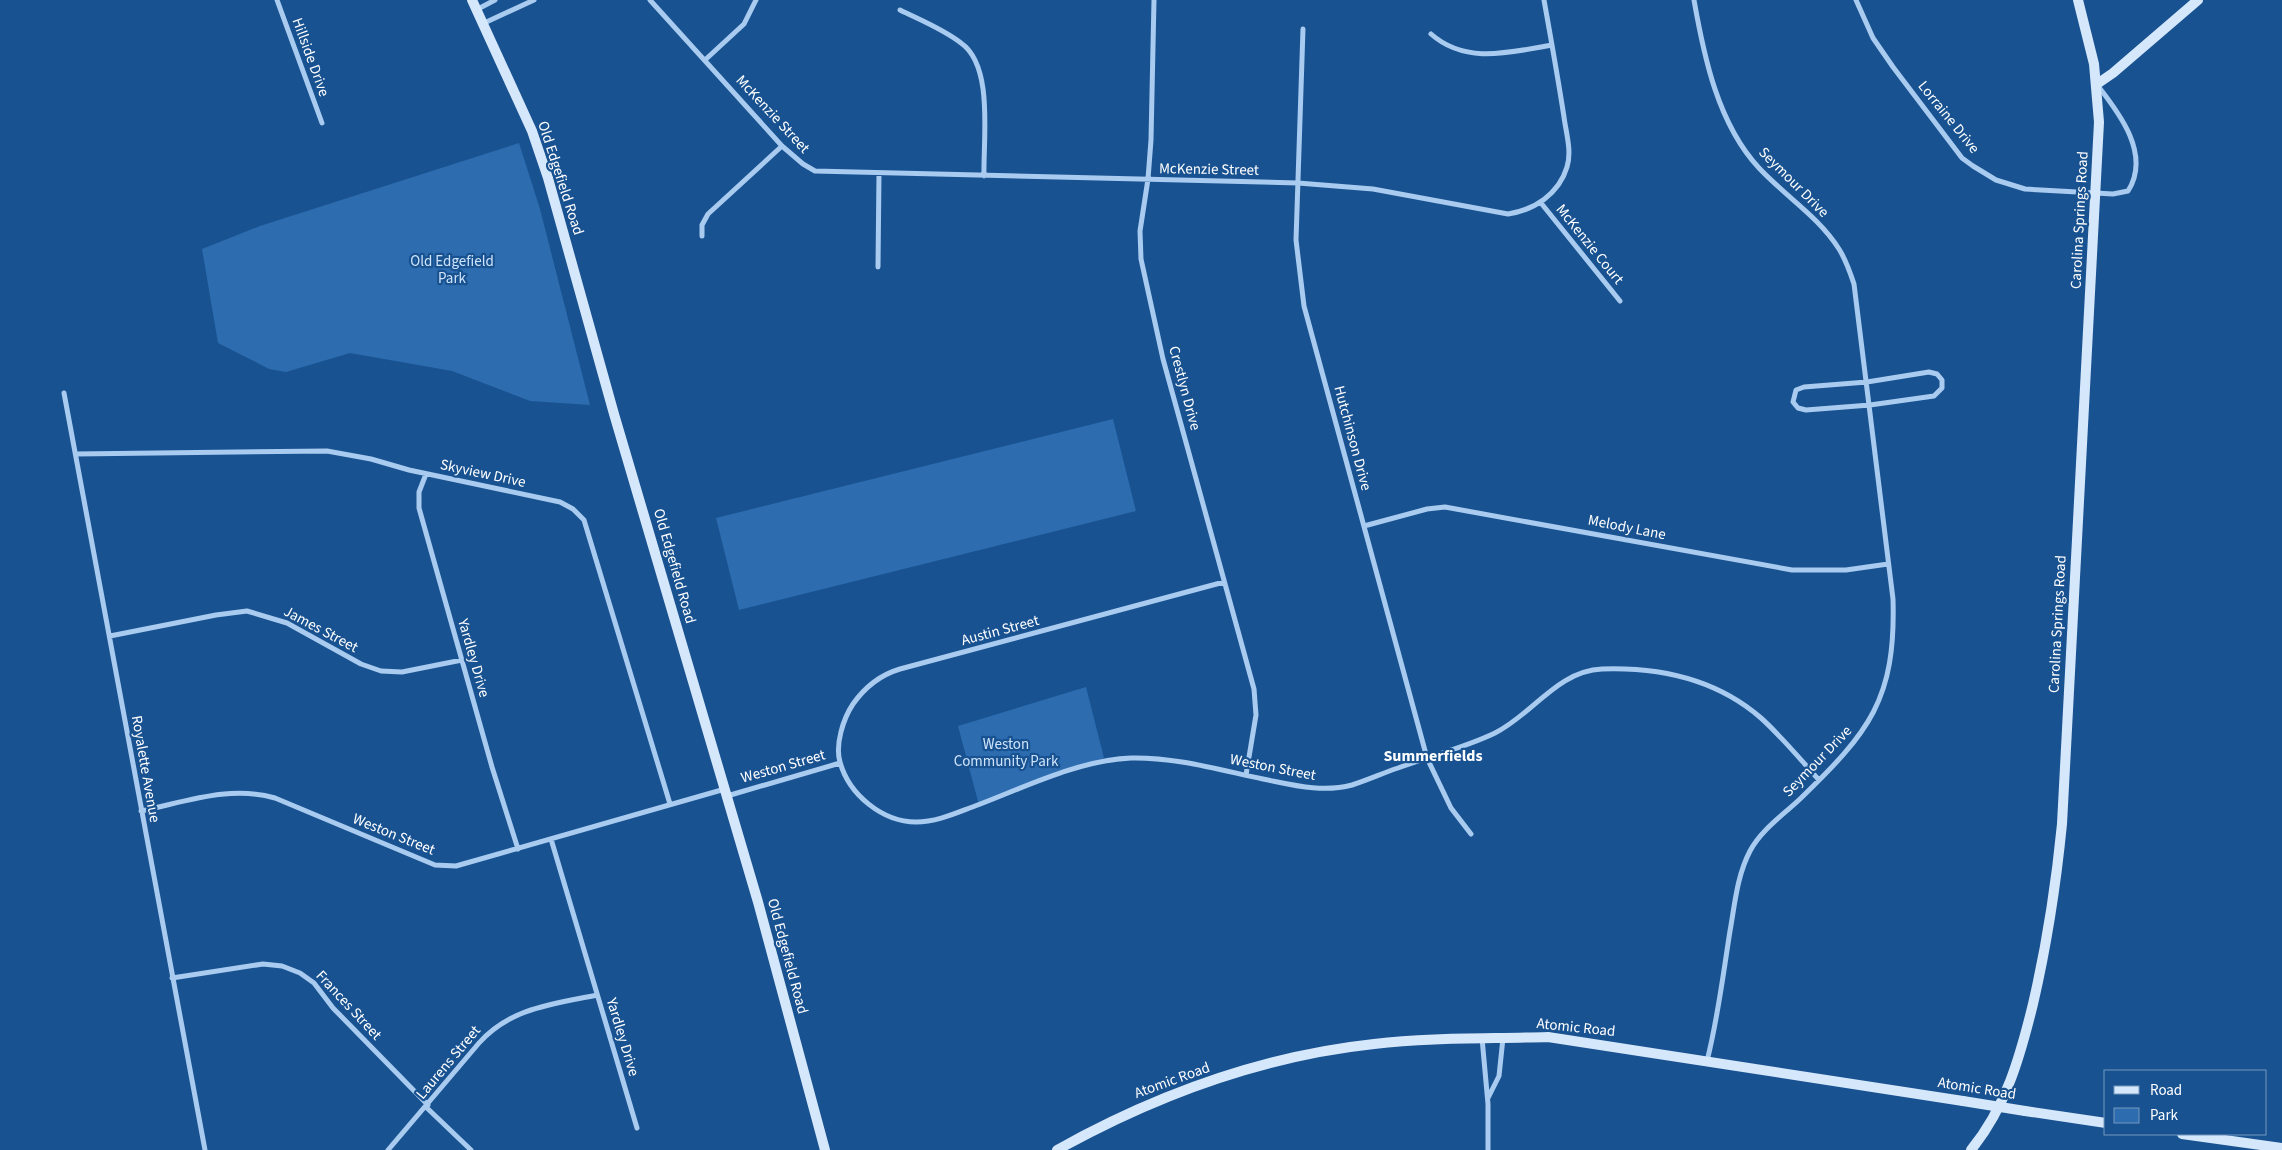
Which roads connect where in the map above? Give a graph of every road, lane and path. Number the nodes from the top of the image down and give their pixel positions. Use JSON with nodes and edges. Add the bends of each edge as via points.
{"nodes":[{"id":1,"x":276,"y":0,"type":"edge"},
{"id":2,"x":495,"y":0,"type":"edge"},
{"id":3,"x":534,"y":0,"type":"edge"},
{"id":4,"x":650,"y":0,"type":"edge"},
{"id":5,"x":756,"y":0,"type":"edge"},
{"id":6,"x":1154,"y":0,"type":"edge"},
{"id":7,"x":1544,"y":0,"type":"edge"},
{"id":8,"x":1694,"y":0,"type":"edge"},
{"id":9,"x":1856,"y":0,"type":"edge"},
{"id":10,"x":2078,"y":0,"type":"edge"},
{"id":11,"x":2198,"y":0,"type":"edge"},
{"id":12,"x":474,"y":5,"type":"edge"},
{"id":13,"x":900,"y":10,"type":"dead end"},
{"id":14,"x":482,"y":24,"type":"junction"},
{"id":15,"x":1303,"y":29,"type":"dead end"},
{"id":16,"x":1431,"y":34,"type":"dead end"},
{"id":17,"x":1552,"y":44,"type":"junction"},
{"id":18,"x":705,"y":60,"type":"junction"},
{"id":19,"x":2097,"y":84,"type":"junction"},
{"id":20,"x":322,"y":124,"type":"dead end"},
{"id":21,"x":782,"y":146,"type":"junction"},
{"id":22,"x":879,"y":174,"type":"junction"},
{"id":23,"x":984,"y":176,"type":"junction"},
{"id":24,"x":1148,"y":180,"type":"junction"},
{"id":25,"x":1298,"y":184,"type":"junction"},
{"id":26,"x":2096,"y":192,"type":"junction"},
{"id":27,"x":1541,"y":203,"type":"junction"},
{"id":28,"x":702,"y":236,"type":"dead end"},
{"id":29,"x":878,"y":267,"type":"dead end"},
{"id":30,"x":1620,"y":301,"type":"dead end"},
{"id":31,"x":1867,"y":382,"type":"junction"},
{"id":32,"x":64,"y":393,"type":"dead end"},
{"id":33,"x":1870,"y":405,"type":"junction"},
{"id":34,"x":76,"y":454,"type":"junction"},
{"id":35,"x":426,"y":474,"type":"junction"},
{"id":36,"x":1364,"y":526,"type":"junction"},
{"id":37,"x":1888,"y":564,"type":"junction"},
{"id":38,"x":1224,"y":582,"type":"junction"},
{"id":39,"x":110,"y":636,"type":"junction"},
{"id":40,"x":462,"y":660,"type":"junction"},
{"id":41,"x":1427,"y":758,"type":"junction"},
{"id":42,"x":840,"y":763,"type":"junction"},
{"id":43,"x":1246,"y":775,"type":"junction"},
{"id":44,"x":1819,"y":780,"type":"junction"},
{"id":45,"x":726,"y":792,"type":"junction"},
{"id":46,"x":670,"y":804,"type":"junction"},
{"id":47,"x":141,"y":811,"type":"junction"},
{"id":48,"x":1471,"y":834,"type":"dead end"},
{"id":49,"x":551,"y":839,"type":"junction"},
{"id":50,"x":518,"y":849,"type":"junction"},
{"id":51,"x":172,"y":978,"type":"junction"},
{"id":52,"x":597,"y":995,"type":"junction"},
{"id":53,"x":1482,"y":1037,"type":"junction"},
{"id":54,"x":1504,"y":1038,"type":"junction"},
{"id":55,"x":1707,"y":1062,"type":"junction"},
{"id":56,"x":1488,"y":1104,"type":"junction"},
{"id":57,"x":427,"y":1106,"type":"junction"},
{"id":58,"x":2104,"y":1123,"type":"edge"},
{"id":59,"x":637,"y":1128,"type":"dead end"},
{"id":60,"x":2189,"y":1135,"type":"edge"},
{"id":61,"x":2282,"y":1148,"type":"edge"},
{"id":62,"x":205,"y":1150,"type":"edge"},
{"id":63,"x":388,"y":1150,"type":"edge"},
{"id":64,"x":471,"y":1150,"type":"edge"},
{"id":65,"x":825,"y":1150,"type":"edge"},
{"id":66,"x":1057,"y":1150,"type":"edge"},
{"id":67,"x":1488,"y":1150,"type":"edge"},
{"id":68,"x":1971,"y":1150,"type":"edge"}],
"edges":[{"from":1,"to":20,"type":"street","name":"Hillside Drive"},
{"from":2,"to":12,"type":"street"},
{"from":3,"to":14,"type":"street"},
{"from":4,"to":18,"type":"street","name":"McKenzie Street"},
{"from":5,"to":18,"type":"street","via":[[744,24]]},
{"from":6,"to":24,"type":"street","name":"Crestlyn Drive"},
{"from":7,"to":17,"type":"street","name":"McKenzie Street"},
{"from":8,"to":31,"type":"street","name":"Seymour Drive","via":[[1716,90],[1742,144],[1758,167],[1822,228],[1846,262],[1854,284]]},
{"from":9,"to":26,"type":"street","name":"Lorraine Drive","via":[[1873,38],[1888,60],[1962,158],[1972,166],[1996,180],[2025,189]]},
{"from":10,"to":19,"type":"street","name":"Carolina Springs Road"},
{"from":11,"to":19,"type":"street"},
{"from":12,"to":14,"type":"street","name":"Old Edgefield Road"},
{"from":13,"to":23,"type":"street","via":[[962,43],[978,63],[984,102]]},
{"from":14,"to":45,"type":"street","name":"Old Edgefield Road","via":[[532,131],[541,158]]},
{"from":15,"to":25,"type":"street","name":"Hutchinson Drive"},
{"from":16,"to":17,"type":"street","via":[[1445,45],[1485,55]]},
{"from":17,"to":27,"type":"street","name":"McKenzie Street","via":[[1569,158],[1560,180]]},
{"from":18,"to":21,"type":"street","name":"McKenzie Street"},
{"from":19,"to":26,"type":"street","name":"Carolina Springs Road"},
{"from":19,"to":26,"type":"street","name":"Lorraine Drive","via":[[2129,131],[2135,152],[2135,177],[2128,191],[2113,194]]},
{"from":21,"to":22,"type":"street","name":"McKenzie Street","via":[[816,171]]},
{"from":21,"to":28,"type":"street","via":[[708,214],[702,225]]},
{"from":22,"to":23,"type":"street","name":"McKenzie Street"},
{"from":22,"to":29,"type":"street"},
{"from":23,"to":24,"type":"street","name":"McKenzie Street"},
{"from":24,"to":25,"type":"street","name":"McKenzie Street"},
{"from":24,"to":38,"type":"street","name":"Crestlyn Drive","via":[[1140,231],[1141,259],[1163,359]]},
{"from":25,"to":27,"type":"street","name":"McKenzie Street","via":[[1373,189],[1498,214],[1517,212]]},
{"from":25,"to":36,"type":"street","name":"Hutchinson Drive","via":[[1296,240],[1300,284]]},
{"from":26,"to":68,"type":"street","name":"Carolina Springs Road","via":[[2062,824],[2055,892],[2038,983],[2014,1074],[2001,1105]]},
{"from":27,"to":30,"type":"street","name":"McKenzie Court"},
{"from":31,"to":33,"type":"street","name":"Seymour Drive"},
{"from":31,"to":33,"type":"street","via":[[1933,373],[1943,384],[1934,396]]},
{"from":31,"to":33,"type":"street","via":[[1804,387],[1796,390],[1793,402],[1806,410]]},
{"from":32,"to":34,"type":"street","name":"Royalette Avenue"},
{"from":33,"to":37,"type":"street","name":"Seymour Drive"},
{"from":34,"to":35,"type":"street","name":"Skyview Drive","via":[[327,451]]},
{"from":34,"to":39,"type":"street","name":"Royalette Avenue"},
{"from":35,"to":40,"type":"street","name":"Yardley Drive","via":[[419,492],[419,508]]},
{"from":35,"to":46,"type":"street","name":"Skyview Drive","via":[[560,502],[584,520]]},
{"from":36,"to":37,"type":"street","name":"Melody Lane","via":[[1445,507],[1792,570],[1846,570]]},
{"from":36,"to":41,"type":"street","name":"Hutchinson Drive"},
{"from":37,"to":44,"type":"street","name":"Seymour Drive","via":[[1894,630],[1884,688],[1864,730]]},
{"from":38,"to":42,"type":"street","name":"Austin Street","via":[[890,672],[863,691],[848,713],[839,743]]},
{"from":38,"to":43,"type":"street","name":"Crestlyn Drive","via":[[1255,696],[1255,725]]},
{"from":39,"to":40,"type":"street","name":"James Street","via":[[247,611],[287,623],[381,671],[402,672]]},
{"from":39,"to":47,"type":"street","name":"Royalette Avenue"},
{"from":40,"to":50,"type":"street","name":"Yardley Drive"},
{"from":41,"to":43,"type":"street","name":"Weston Street","via":[[1335,788],[1310,788]]},
{"from":41,"to":44,"type":"street","name":"Weston Street","via":[[1481,739],[1508,725],[1562,681],[1605,669],[1656,672],[1701,682],[1738,701],[1763,720]]},
{"from":41,"to":48,"type":"street","name":"Hutchinson Drive","via":[[1451,808]]},
{"from":42,"to":43,"type":"street","name":"Weston Street","via":[[851,785],[865,802],[884,814],[916,822],[946,817],[1057,775],[1112,760],[1171,760]]},
{"from":42,"to":45,"type":"street","name":"Weston Street"},
{"from":44,"to":55,"type":"street","name":"Seymour Drive","via":[[1766,831],[1751,848],[1745,863],[1734,902],[1716,1025]]},
{"from":45,"to":46,"type":"street","name":"Weston Street"},
{"from":45,"to":65,"type":"street","name":"Old Edgefield Road"},
{"from":46,"to":49,"type":"street","name":"Weston Street"},
{"from":47,"to":50,"type":"street","name":"Weston Street","via":[[227,793],[251,792],[275,798],[435,865],[464,865]]},
{"from":47,"to":51,"type":"street","name":"Royalette Avenue"},
{"from":49,"to":50,"type":"street","name":"Weston Street"},
{"from":49,"to":52,"type":"street","name":"Yardley Drive"},
{"from":51,"to":57,"type":"street","name":"Frances Street","via":[[263,964],[282,966],[300,973],[314,983],[332,1008]]},
{"from":51,"to":62,"type":"street","name":"Royalette Avenue"},
{"from":52,"to":57,"type":"street","name":"Laurens Street","via":[[529,1009],[505,1020],[484,1036]]},
{"from":52,"to":59,"type":"street","name":"Yardley Drive"},
{"from":53,"to":54,"type":"street","name":"Atomic Road"},
{"from":53,"to":56,"type":"street"},
{"from":53,"to":66,"type":"street","name":"Atomic Road","via":[[1373,1044],[1314,1053],[1247,1070],[1147,1104]]},
{"from":54,"to":55,"type":"street","name":"Atomic Road","via":[[1548,1037]]},
{"from":54,"to":56,"type":"street","via":[[1499,1076]]},
{"from":55,"to":58,"type":"street","name":"Atomic Road","bridge":true},
{"from":56,"to":67,"type":"street"},
{"from":57,"to":63,"type":"street","name":"Laurens Street"},
{"from":57,"to":64,"type":"street","name":"Frances Street"},
{"from":60,"to":61,"type":"street"}]}
